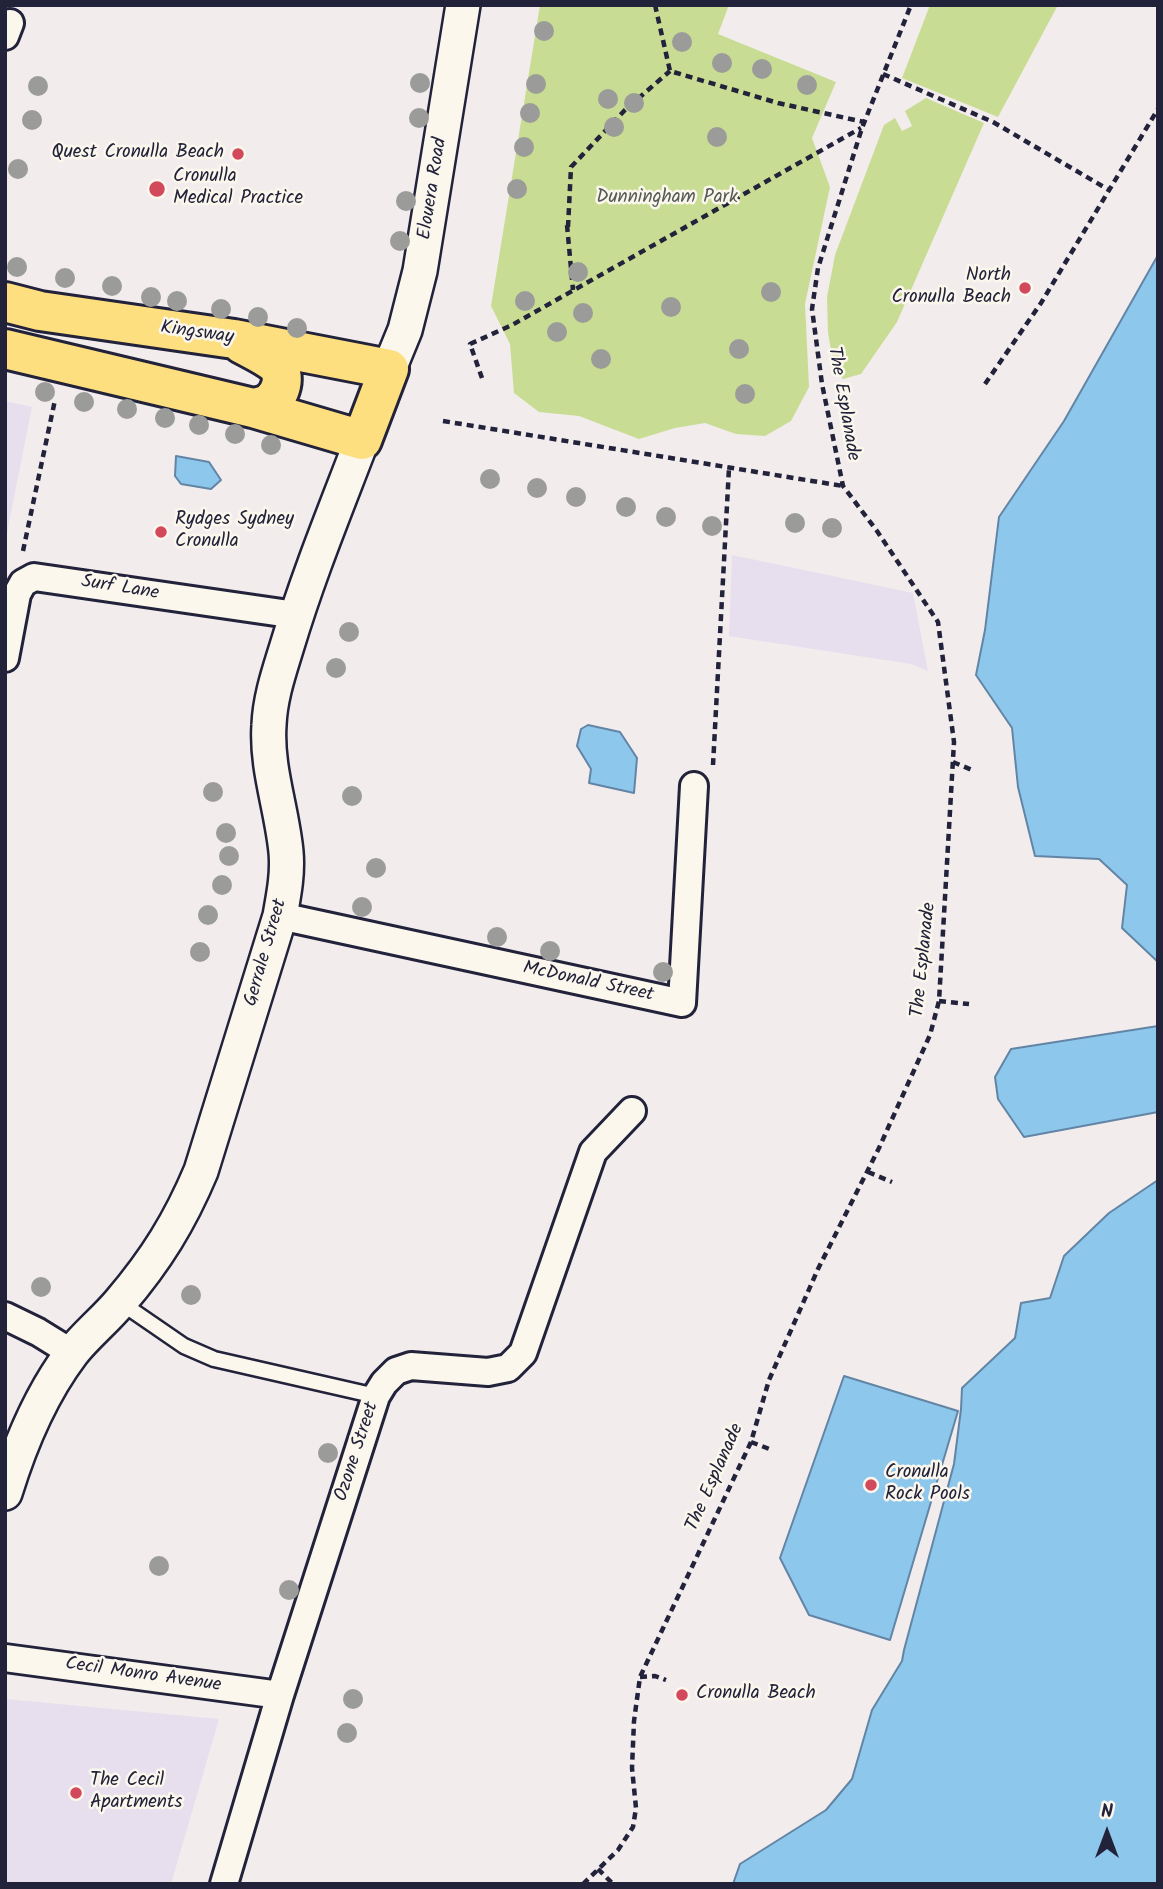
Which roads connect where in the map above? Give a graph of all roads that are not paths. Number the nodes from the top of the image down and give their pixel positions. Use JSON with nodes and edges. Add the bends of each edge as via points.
{"nodes":[{"id":1,"x":463,"y":5,"type":"edge"},
{"id":2,"x":5,"y":302,"type":"edge"},
{"id":3,"x":234,"y":339,"type":"junction"},
{"id":4,"x":5,"y":349,"type":"edge"},
{"id":5,"x":389,"y":369,"type":"junction"},
{"id":6,"x":253,"y":408,"type":"junction"},
{"id":7,"x":362,"y":440,"type":"junction"},
{"id":8,"x":296,"y":615,"type":"junction"},
{"id":9,"x":5,"y":658,"type":"edge"},
{"id":10,"x":694,"y":786,"type":"road end"},
{"id":11,"x":280,"y":916,"type":"junction"},
{"id":12,"x":632,"y":1111,"type":"dead end"},
{"id":13,"x":120,"y":1302,"type":"junction"},
{"id":14,"x":5,"y":1315,"type":"edge"},
{"id":15,"x":72,"y":1353,"type":"junction"},
{"id":16,"x":376,"y":1396,"type":"junction"},
{"id":17,"x":5,"y":1493,"type":"edge"},
{"id":18,"x":5,"y":1658,"type":"edge"},
{"id":19,"x":280,"y":1695,"type":"junction"},
{"id":20,"x":224,"y":1884,"type":"edge"}],
"edges":[{"from":1,"to":5,"type":"street","name":"Elouera Road","via":[[421,271]]},
{"from":2,"to":3,"type":"main road","name":"Kingsway"},
{"from":3,"to":5,"type":"main road","name":"Kingsway"},
{"from":3,"to":6,"type":"main road","via":[[281,370],[281,389],[276,396]]},
{"from":4,"to":6,"type":"main road"},
{"from":5,"to":7,"type":"main road","name":"Gerrale Street"},
{"from":6,"to":7,"type":"main road"},
{"from":7,"to":8,"type":"street","name":"Gerrale Street"},
{"from":8,"to":9,"type":"street","name":"Surf Lane","via":[[29,579],[17,594]]},
{"from":8,"to":11,"type":"street","name":"Gerrale Street","via":[[269,725],[286,851]]},
{"from":10,"to":11,"type":"street","name":"McDonald Street","via":[[682,1003]]},
{"from":11,"to":13,"type":"street","name":"Gerrale Street","via":[[201,1171],[167,1241]]},
{"from":12,"to":16,"type":"street","name":"Ozone Street","via":[[593,1152],[523,1353],[508,1368],[488,1372],[411,1366],[396,1371]]},
{"from":13,"to":15,"type":"street","name":"Gerrale Street"},
{"from":13,"to":16,"type":"lane","via":[[184,1346],[215,1359]]},
{"from":14,"to":15,"type":"street"},
{"from":15,"to":17,"type":"street","name":"Gerrale Street","via":[[27,1431]]},
{"from":16,"to":19,"type":"street","name":"Ozone Street"},
{"from":18,"to":19,"type":"street","name":"Cecil Monro Avenue"},
{"from":19,"to":20,"type":"street","name":"Ozone Street"}]}
